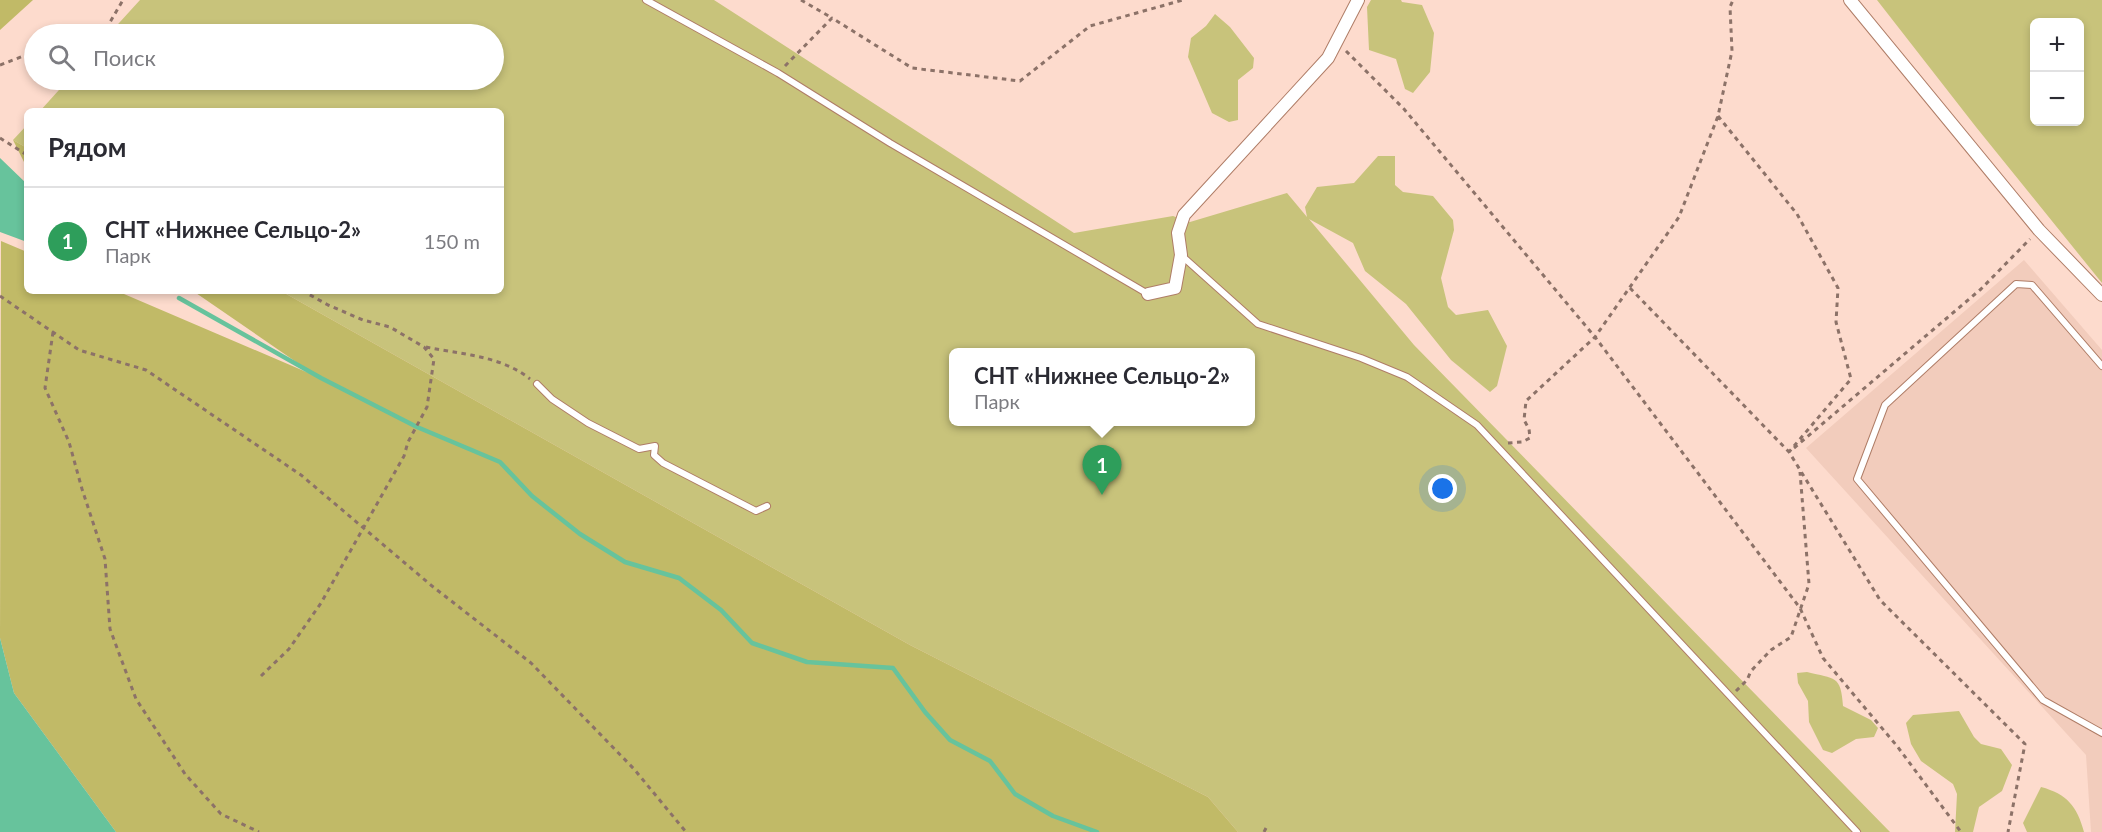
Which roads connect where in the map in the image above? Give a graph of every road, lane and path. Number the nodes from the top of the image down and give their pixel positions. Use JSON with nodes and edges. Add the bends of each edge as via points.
{"nodes":[{"id":1,"x":123,"y":0,"type":"edge"},
{"id":2,"x":646,"y":0,"type":"edge"},
{"id":3,"x":801,"y":0,"type":"edge"},
{"id":4,"x":1183,"y":0,"type":"edge"},
{"id":5,"x":1358,"y":0,"type":"edge"},
{"id":6,"x":1733,"y":0,"type":"edge"},
{"id":7,"x":1850,"y":0,"type":"edge"},
{"id":8,"x":831,"y":18,"type":"junction"},
{"id":9,"x":109,"y":24,"type":"edge"},
{"id":10,"x":1337,"y":41,"type":"junction"},
{"id":11,"x":24,"y":56,"type":"edge"},
{"id":12,"x":0,"y":65,"type":"edge"},
{"id":13,"x":777,"y":73,"type":"junction"},
{"id":14,"x":0,"y":138,"type":"edge"},
{"id":15,"x":24,"y":153,"type":"edge"},
{"id":16,"x":2039,"y":230,"type":"junction"},
{"id":17,"x":1181,"y":255,"type":"junction"},
{"id":18,"x":1630,"y":288,"type":"junction"},
{"id":19,"x":308,"y":294,"type":"edge"},
{"id":20,"x":1148,"y":294,"type":"joint"},
{"id":21,"x":2102,"y":295,"type":"edge"},
{"id":22,"x":0,"y":296,"type":"edge"},
{"id":23,"x":52,"y":332,"type":"junction"},
{"id":24,"x":1595,"y":337,"type":"junction"},
{"id":25,"x":424,"y":347,"type":"junction"},
{"id":26,"x":2102,"y":366,"type":"edge"},
{"id":27,"x":537,"y":384,"type":"joint"},
{"id":28,"x":1494,"y":443,"type":"junction"},
{"id":29,"x":1800,"y":471,"type":"dead end"},
{"id":30,"x":767,"y":506,"type":"dead end"},
{"id":31,"x":364,"y":527,"type":"junction"},
{"id":32,"x":1800,"y":608,"type":"junction"},
{"id":33,"x":261,"y":676,"type":"dead end"},
{"id":34,"x":1731,"y":696,"type":"junction"},
{"id":35,"x":2102,"y":733,"type":"edge"},
{"id":36,"x":1267,"y":826,"type":"dead end"},
{"id":37,"x":259,"y":832,"type":"edge"},
{"id":38,"x":686,"y":832,"type":"edge"},
{"id":39,"x":1264,"y":832,"type":"edge"},
{"id":40,"x":1857,"y":832,"type":"edge"},
{"id":41,"x":1961,"y":832,"type":"edge"}],
"edges":[{"from":1,"to":9,"type":"path"},
{"from":2,"to":13,"type":"lane"},
{"from":3,"to":8,"type":"path"},
{"from":4,"to":8,"type":"path","via":[[1090,26],[1020,81],[912,68]]},
{"from":5,"to":10,"type":"street"},
{"from":6,"to":18,"type":"path","via":[[1732,51],[1718,116],[1679,218]]},
{"from":7,"to":16,"type":"street"},
{"from":8,"to":13,"type":"path"},
{"from":10,"to":17,"type":"street","via":[[1328,58],[1184,215],[1178,233]]},
{"from":10,"to":24,"type":"path","via":[[1404,109]]},
{"from":11,"to":12,"type":"path"},
{"from":13,"to":20,"type":"lane"},
{"from":14,"to":15,"type":"path"},
{"from":16,"to":18,"type":"path","via":[[1981,289],[1789,452]]},
{"from":16,"to":21,"type":"street"},
{"from":17,"to":20,"type":"street","via":[[1175,288]]},
{"from":17,"to":28,"type":"lane","via":[[1258,324],[1361,357],[1407,377],[1477,425]]},
{"from":18,"to":24,"type":"path"},
{"from":19,"to":25,"type":"path","via":[[363,320],[390,327]]},
{"from":22,"to":23,"type":"path"},
{"from":23,"to":31,"type":"path","via":[[79,350],[146,370],[302,475]]},
{"from":23,"to":37,"type":"path","via":[[45,388],[69,442],[105,559],[110,629],[136,699],[185,774],[220,814]]},
{"from":24,"to":28,"type":"path","via":[[1526,401],[1524,420],[1530,438]]},
{"from":24,"to":32,"type":"path"},
{"from":25,"to":27,"type":"path","via":[[518,368]]},
{"from":25,"to":31,"type":"path","via":[[434,359],[427,407]]},
{"from":26,"to":35,"type":"lane","via":[[2032,285],[2016,284],[1885,405],[1857,479],[2043,700]]},
{"from":27,"to":30,"type":"lane","via":[[588,423],[639,449],[655,446],[654,455],[663,463],[756,511]]},
{"from":28,"to":34,"type":"lane"},
{"from":29,"to":32,"type":"path","via":[[1809,584]]},
{"from":31,"to":33,"type":"path","via":[[321,603],[289,649]]},
{"from":31,"to":38,"type":"path","via":[[531,663],[634,769]]},
{"from":32,"to":34,"type":"path","via":[[1791,637],[1771,650]]},
{"from":32,"to":41,"type":"path","via":[[1823,658],[1897,746]]},
{"from":34,"to":40,"type":"lane"},
{"from":36,"to":39,"type":"path"}]}
